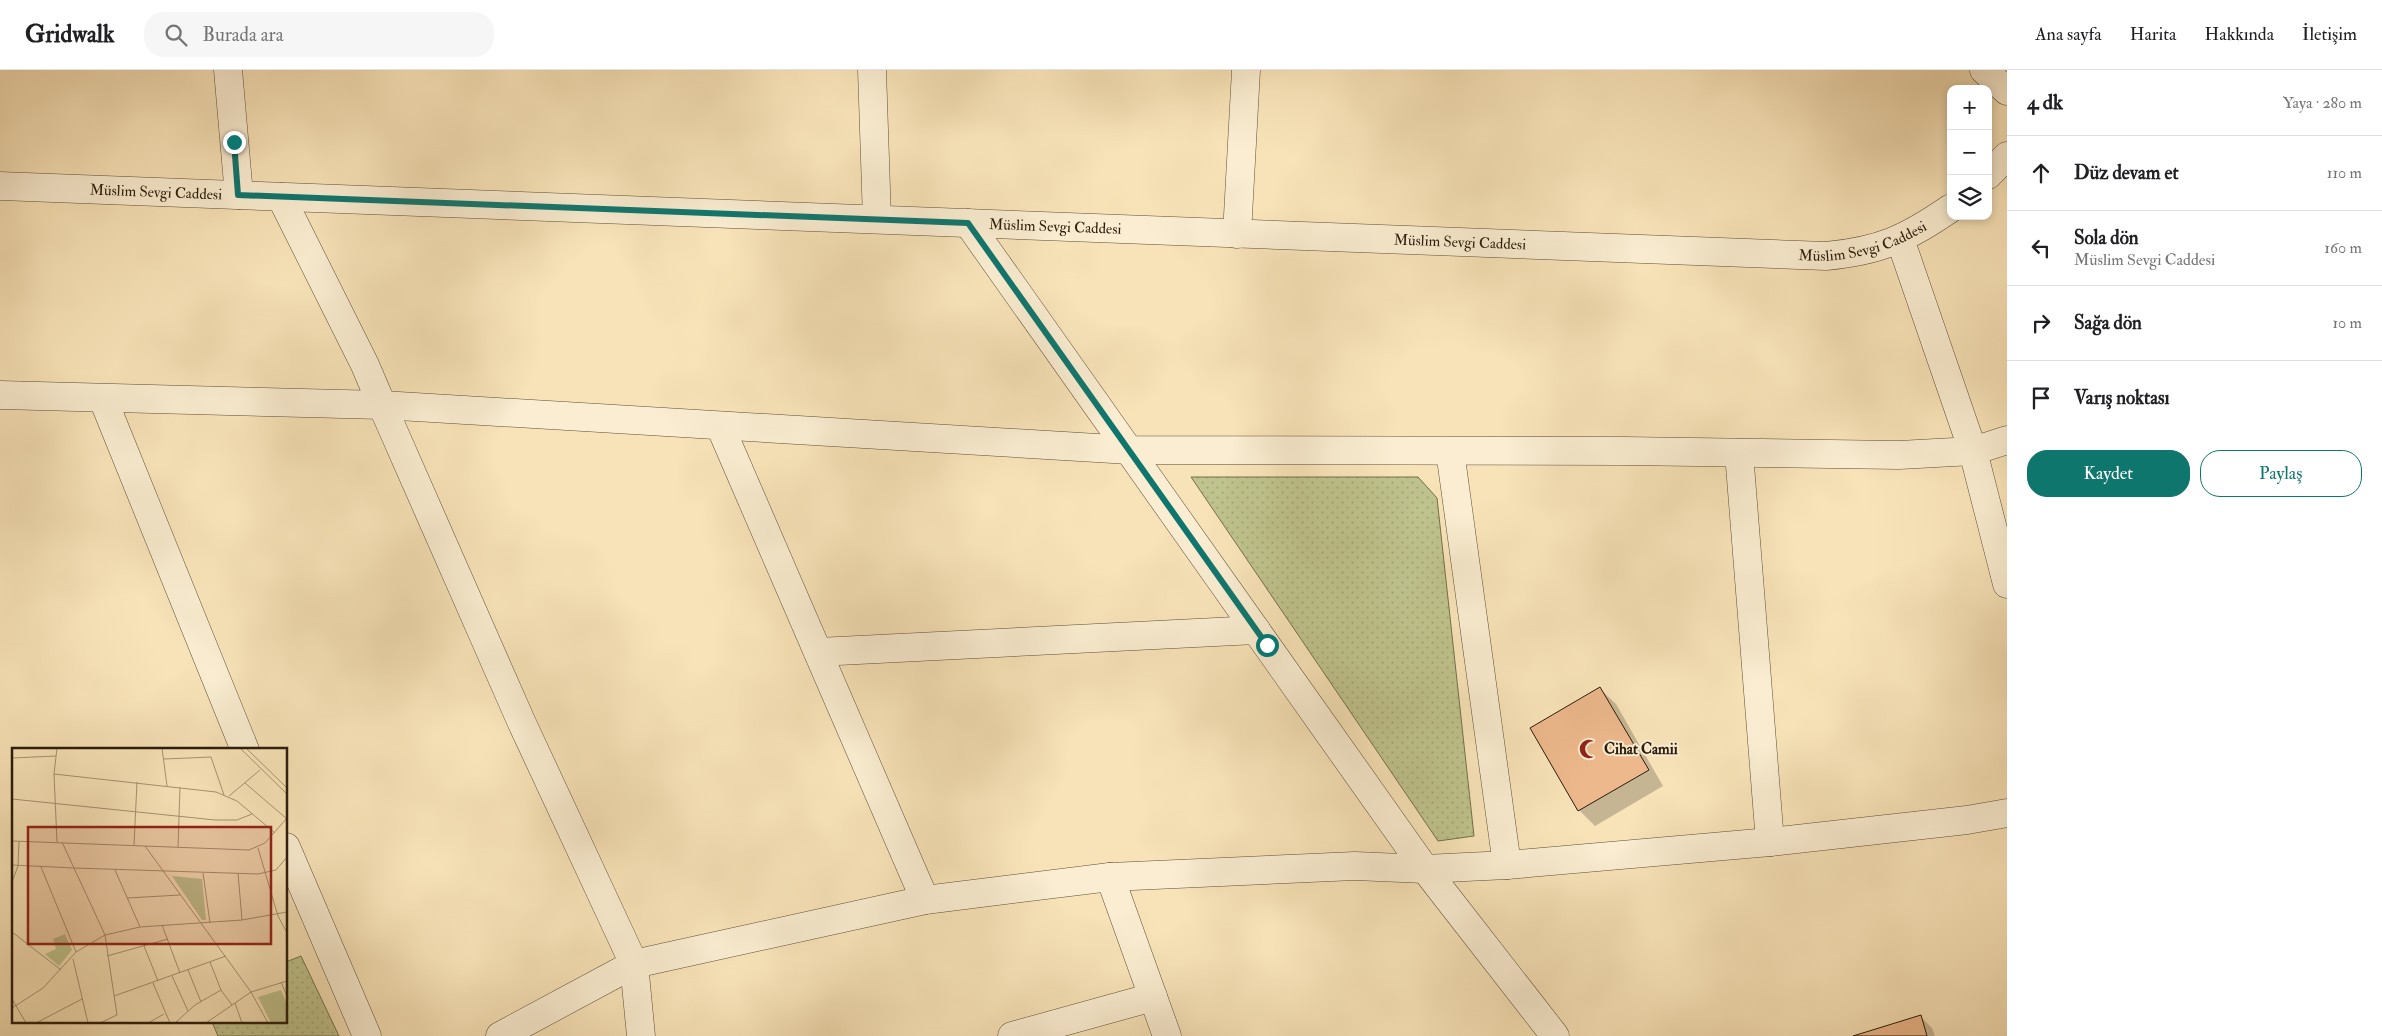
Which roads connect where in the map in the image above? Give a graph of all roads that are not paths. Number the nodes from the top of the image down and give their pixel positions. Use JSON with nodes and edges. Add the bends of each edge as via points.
{"nodes":[{"id":1,"x":228,"y":70,"type":"edge"},
{"id":2,"x":872,"y":70,"type":"edge"},
{"id":3,"x":1246,"y":70,"type":"edge"},
{"id":4,"x":1984,"y":70,"type":"edge"},
{"id":5,"x":2007,"y":91,"type":"edge"},
{"id":6,"x":2007,"y":156,"type":"edge"},
{"id":7,"x":1992,"y":171,"type":"edge"},
{"id":8,"x":0,"y":186,"type":"edge"},
{"id":9,"x":238,"y":195,"type":"junction"},
{"id":10,"x":281,"y":197,"type":"junction"},
{"id":11,"x":1947,"y":211,"type":"edge"},
{"id":12,"x":877,"y":220,"type":"junction"},
{"id":13,"x":968,"y":223,"type":"junction"},
{"id":14,"x":1237,"y":234,"type":"junction"},
{"id":15,"x":1900,"y":239,"type":"junction"},
{"id":16,"x":0,"y":395,"type":"edge"},
{"id":17,"x":103,"y":399,"type":"junction"},
{"id":18,"x":382,"y":405,"type":"junction"},
{"id":19,"x":720,"y":426,"type":"junction"},
{"id":20,"x":2007,"y":440,"type":"edge"},
{"id":21,"x":1130,"y":450,"type":"junction"},
{"id":22,"x":1450,"y":450,"type":"junction"},
{"id":23,"x":1973,"y":450,"type":"junction"},
{"id":24,"x":1739,"y":452,"type":"junction"},
{"id":25,"x":2007,"y":584,"type":"edge"},
{"id":26,"x":1256,"y":630,"type":"junction"},
{"id":27,"x":818,"y":652,"type":"junction"},
{"id":28,"x":244,"y":748,"type":"edge"},
{"id":29,"x":2007,"y":813,"type":"edge"},
{"id":30,"x":1770,"y":842,"type":"junction"},
{"id":31,"x":288,"y":851,"type":"edge"},
{"id":32,"x":1507,"y":865,"type":"junction"},
{"id":33,"x":1425,"y":869,"type":"junction"},
{"id":34,"x":1110,"y":877,"type":"junction"},
{"id":35,"x":925,"y":900,"type":"junction"},
{"id":36,"x":634,"y":964,"type":"junction"},
{"id":37,"x":1153,"y":997,"type":"junction"},
{"id":38,"x":367,"y":1036,"type":"edge"},
{"id":39,"x":500,"y":1036,"type":"edge"},
{"id":40,"x":641,"y":1036,"type":"edge"},
{"id":41,"x":1012,"y":1036,"type":"edge"},
{"id":42,"x":1166,"y":1036,"type":"edge"},
{"id":43,"x":1555,"y":1036,"type":"edge"}],
"edges":[{"from":1,"to":9,"type":"street"},
{"from":2,"to":12,"type":"street"},
{"from":3,"to":14,"type":"street"},
{"from":4,"to":5,"type":"street"},
{"from":6,"to":7,"type":"street"},
{"from":8,"to":9,"type":"street","name":"Müslim Sevgi Caddesi"},
{"from":9,"to":10,"type":"street","name":"Müslim Sevgi Caddesi"},
{"from":10,"to":12,"type":"street","name":"Müslim Sevgi Caddesi"},
{"from":10,"to":18,"type":"street"},
{"from":11,"to":15,"type":"street","name":"Müslim Sevgi Caddesi"},
{"from":12,"to":13,"type":"street","name":"Müslim Sevgi Caddesi"},
{"from":13,"to":14,"type":"street","name":"Müslim Sevgi Caddesi"},
{"from":13,"to":21,"type":"street"},
{"from":14,"to":15,"type":"street","name":"Müslim Sevgi Caddesi","via":[[1826,256],[1858,253]]},
{"from":15,"to":23,"type":"street"},
{"from":16,"to":17,"type":"street"},
{"from":17,"to":18,"type":"street"},
{"from":17,"to":28,"type":"street"},
{"from":18,"to":19,"type":"street"},
{"from":18,"to":36,"type":"street","via":[[520,721]]},
{"from":19,"to":21,"type":"street"},
{"from":19,"to":27,"type":"street"},
{"from":20,"to":23,"type":"street"},
{"from":21,"to":22,"type":"street"},
{"from":21,"to":26,"type":"street"},
{"from":22,"to":24,"type":"street"},
{"from":22,"to":32,"type":"street"},
{"from":23,"to":24,"type":"street","via":[[1899,455]]},
{"from":23,"to":25,"type":"street"},
{"from":24,"to":30,"type":"street"},
{"from":26,"to":27,"type":"street"},
{"from":26,"to":33,"type":"street"},
{"from":27,"to":35,"type":"street"},
{"from":29,"to":30,"type":"street"},
{"from":30,"to":32,"type":"street"},
{"from":31,"to":38,"type":"street"},
{"from":32,"to":33,"type":"street"},
{"from":33,"to":34,"type":"street","via":[[1355,866]]},
{"from":33,"to":43,"type":"street"},
{"from":34,"to":35,"type":"street"},
{"from":34,"to":37,"type":"street"},
{"from":35,"to":36,"type":"street"},
{"from":36,"to":39,"type":"street"},
{"from":36,"to":40,"type":"street"},
{"from":37,"to":41,"type":"street"},
{"from":37,"to":42,"type":"street"}]}
